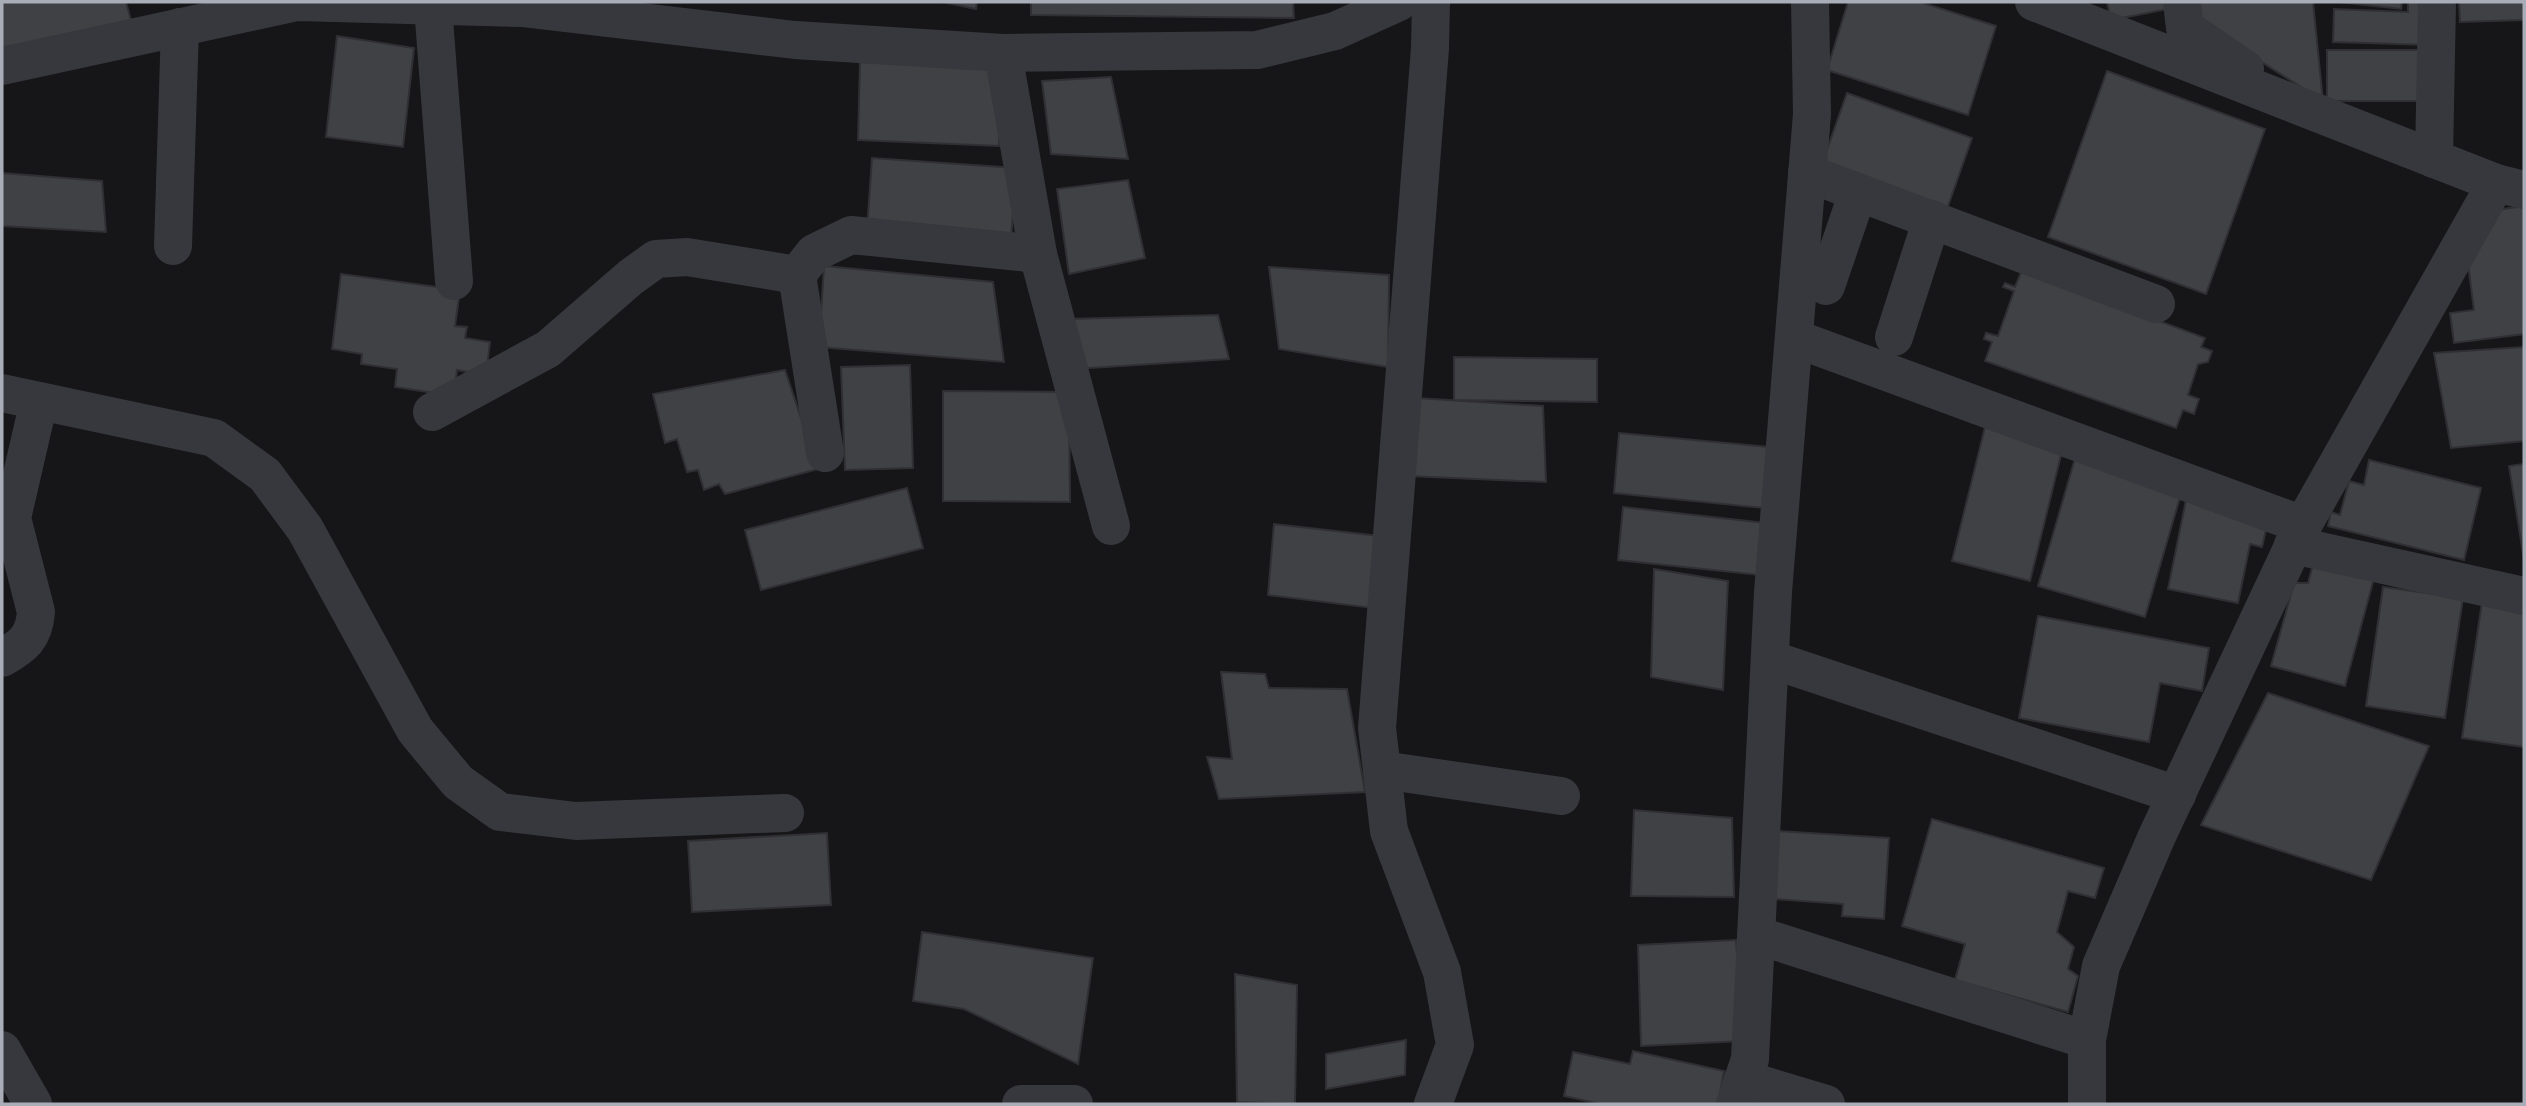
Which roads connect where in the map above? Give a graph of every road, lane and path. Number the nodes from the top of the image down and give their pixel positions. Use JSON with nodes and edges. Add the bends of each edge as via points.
{"nodes":[{"id":1,"x":295,"y":2,"type":"edge"},
{"id":2,"x":1399,"y":2,"type":"edge"},
{"id":3,"x":1431,"y":2,"type":"edge"},
{"id":4,"x":1810,"y":2,"type":"edge"},
{"id":5,"x":2034,"y":2,"type":"edge"},
{"id":6,"x":2182,"y":2,"type":"edge"},
{"id":7,"x":2438,"y":2,"type":"edge"},
{"id":8,"x":385,"y":3,"type":"edge"},
{"id":9,"x":433,"y":6,"type":"junction"},
{"id":10,"x":180,"y":27,"type":"junction"},
{"id":11,"x":1003,"y":53,"type":"junction"},
{"id":12,"x":2,"y":66,"type":"edge"},
{"id":13,"x":2305,"y":110,"type":"junction"},
{"id":14,"x":2434,"y":159,"type":"junction"},
{"id":15,"x":1807,"y":173,"type":"junction"},
{"id":16,"x":2510,"y":186,"type":"edge"},
{"id":17,"x":1858,"y":192,"type":"junction"},
{"id":18,"x":1932,"y":219,"type":"junction"},
{"id":19,"x":173,"y":246,"type":"dead end"},
{"id":20,"x":1038,"y":254,"type":"junction"},
{"id":21,"x":797,"y":275,"type":"junction"},
{"id":22,"x":454,"y":281,"type":"dead end"},
{"id":23,"x":1826,"y":286,"type":"dead end"},
{"id":24,"x":2156,"y":304,"type":"dead end"},
{"id":25,"x":1894,"y":337,"type":"dead end"},
{"id":26,"x":1794,"y":338,"type":"junction"},
{"id":27,"x":2,"y":393,"type":"edge"},
{"id":28,"x":39,"y":401,"type":"junction"},
{"id":29,"x":432,"y":412,"type":"dead end"},
{"id":30,"x":825,"y":453,"type":"dead end"},
{"id":31,"x":1111,"y":526,"type":"dead end"},
{"id":32,"x":2298,"y":535,"type":"junction"},
{"id":33,"x":2524,"y":596,"type":"edge"},
{"id":34,"x":2,"y":658,"type":"edge"},
{"id":35,"x":1770,"y":659,"type":"junction"},
{"id":36,"x":1382,"y":770,"type":"junction"},
{"id":37,"x":2177,"y":794,"type":"junction"},
{"id":38,"x":1561,"y":796,"type":"dead end"},
{"id":39,"x":786,"y":813,"type":"dead end"},
{"id":40,"x":1756,"y":935,"type":"junction"},
{"id":41,"x":2087,"y":1040,"type":"junction"},
{"id":42,"x":2,"y":1050,"type":"edge"},
{"id":43,"x":1739,"y":1092,"type":"edge"},
{"id":44,"x":33,"y":1104,"type":"edge"},
{"id":45,"x":1021,"y":1104,"type":"edge"},
{"id":46,"x":1074,"y":1104,"type":"edge"},
{"id":47,"x":1433,"y":1104,"type":"edge"},
{"id":48,"x":1826,"y":1104,"type":"edge"},
{"id":49,"x":2088,"y":1104,"type":"edge"}],
"edges":[{"from":1,"to":8,"type":"street"},
{"from":1,"to":10,"type":"street"},
{"from":2,"to":11,"type":"street","via":[[1335,31],[1257,50]]},
{"from":3,"to":36,"type":"street","via":[[1377,728]]},
{"from":4,"to":15,"type":"street","via":[[1812,114]]},
{"from":5,"to":13,"type":"street"},
{"from":6,"to":13,"type":"street","via":[[2185,29]]},
{"from":7,"to":14,"type":"street"},
{"from":8,"to":9,"type":"street"},
{"from":9,"to":11,"type":"street","via":[[522,8],[795,40]]},
{"from":9,"to":22,"type":"street"},
{"from":10,"to":12,"type":"street"},
{"from":10,"to":19,"type":"street"},
{"from":11,"to":20,"type":"street"},
{"from":13,"to":14,"type":"street"},
{"from":14,"to":16,"type":"street"},
{"from":15,"to":17,"type":"street"},
{"from":15,"to":26,"type":"street"},
{"from":16,"to":32,"type":"street"},
{"from":17,"to":18,"type":"street"},
{"from":17,"to":23,"type":"street"},
{"from":18,"to":24,"type":"street"},
{"from":18,"to":25,"type":"street"},
{"from":20,"to":21,"type":"street","via":[[851,234],[814,253]]},
{"from":20,"to":31,"type":"street"},
{"from":21,"to":29,"type":"street","via":[[687,257],[656,259],[548,349]]},
{"from":21,"to":30,"type":"street"},
{"from":26,"to":32,"type":"street"},
{"from":26,"to":35,"type":"street"},
{"from":27,"to":28,"type":"street"},
{"from":28,"to":34,"type":"street","via":[[12,517],[36,612],[35,627],[29,640]]},
{"from":28,"to":39,"type":"street","via":[[214,438],[265,475],[304,528],[415,730],[458,782],[500,811],[576,821]]},
{"from":32,"to":33,"type":"street"},
{"from":32,"to":37,"type":"street"},
{"from":35,"to":37,"type":"street"},
{"from":35,"to":40,"type":"street"},
{"from":36,"to":38,"type":"street"},
{"from":36,"to":47,"type":"street","via":[[1389,831],[1442,972],[1455,1045]]},
{"from":37,"to":41,"type":"street","via":[[2101,966]]},
{"from":40,"to":41,"type":"street"},
{"from":40,"to":43,"type":"street","via":[[1750,1059]]},
{"from":41,"to":49,"type":"street"},
{"from":42,"to":44,"type":"street"},
{"from":43,"to":48,"type":"street"},
{"from":45,"to":46,"type":"street"}]}
